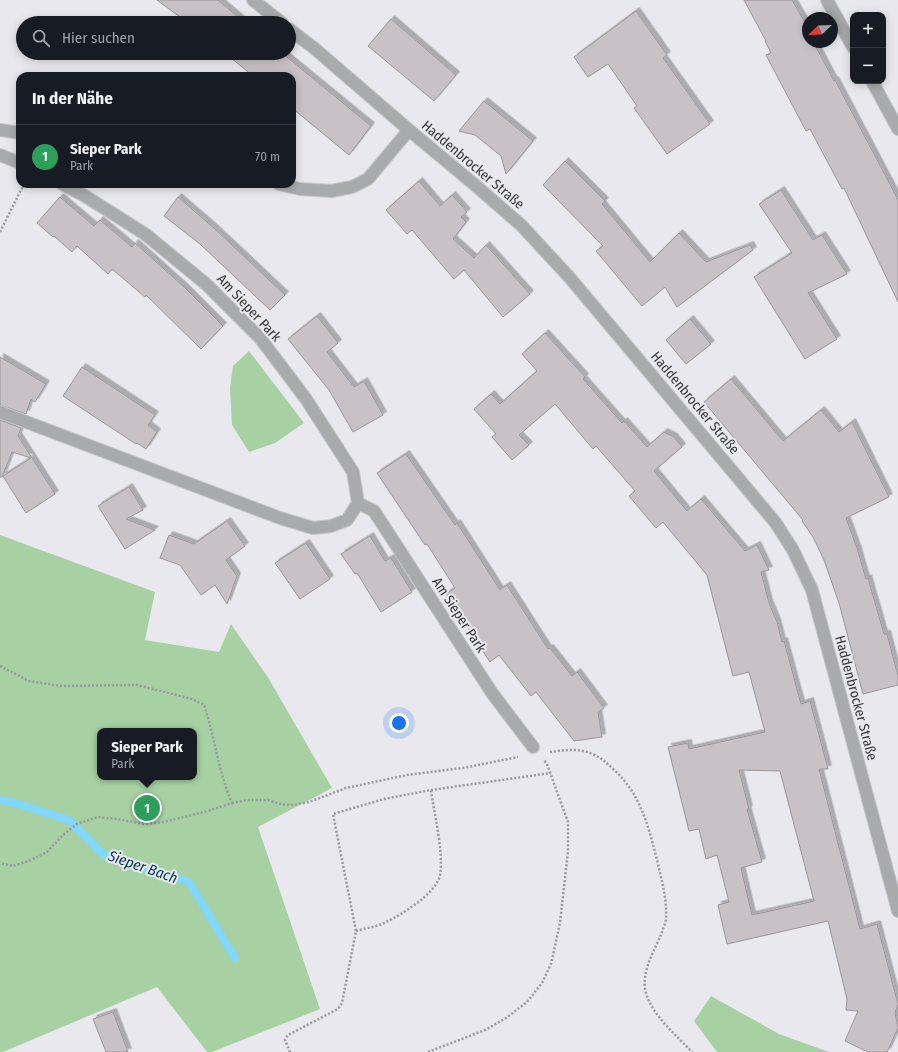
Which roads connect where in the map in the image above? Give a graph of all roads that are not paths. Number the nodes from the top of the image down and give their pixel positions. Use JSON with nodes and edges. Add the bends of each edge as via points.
{"nodes":[{"id":1,"x":253,"y":0,"type":"edge"},
{"id":2,"x":827,"y":0,"type":"edge"},
{"id":3,"x":273,"y":16,"type":"edge"},
{"id":4,"x":296,"y":34,"type":"edge"},
{"id":5,"x":850,"y":42,"type":"edge"},
{"id":6,"x":874,"y":84,"type":"edge"},
{"id":7,"x":898,"y":129,"type":"edge"},
{"id":8,"x":0,"y":130,"type":"edge"},
{"id":9,"x":409,"y":130,"type":"junction"},
{"id":10,"x":16,"y":132,"type":"edge"},
{"id":11,"x":0,"y":155,"type":"edge"},
{"id":12,"x":16,"y":161,"type":"edge"},
{"id":13,"x":70,"y":188,"type":"edge"},
{"id":14,"x":296,"y":188,"type":"edge"},
{"id":15,"x":0,"y":412,"type":"edge"},
{"id":16,"x":358,"y":503,"type":"junction"},
{"id":17,"x":535,"y":750,"type":"road end"},
{"id":18,"x":898,"y":911,"type":"edge"}],
"edges":[{"from":1,"to":3,"type":"street"},
{"from":2,"to":5,"type":"street"},
{"from":4,"to":9,"type":"street","name":"Haddenbrocker Straße"},
{"from":6,"to":7,"type":"street"},
{"from":8,"to":10,"type":"street"},
{"from":9,"to":14,"type":"street","via":[[368,179],[352,187],[331,191]]},
{"from":9,"to":18,"type":"street","name":"Haddenbrocker Straße","via":[[522,225],[570,278],[776,522],[812,590]]},
{"from":11,"to":12,"type":"street"},
{"from":13,"to":16,"type":"street","name":"Am Sieper Park","via":[[145,234],[206,284],[260,338],[306,399],[353,472]]},
{"from":15,"to":16,"type":"street","via":[[280,518],[313,528],[332,526],[347,520]]},
{"from":16,"to":17,"type":"street","name":"Am Sieper Park","via":[[374,511],[492,693]]}]}
